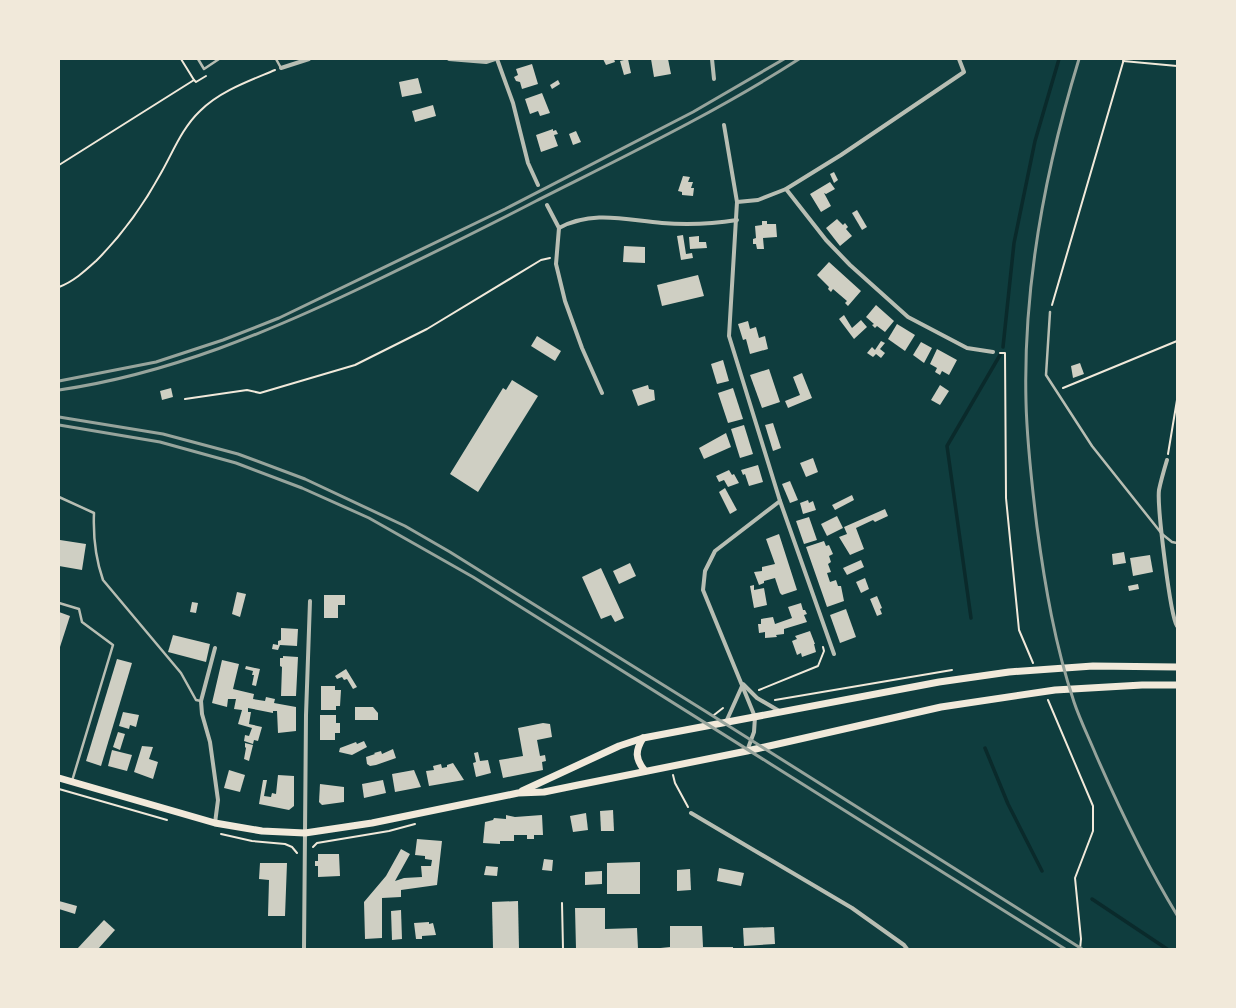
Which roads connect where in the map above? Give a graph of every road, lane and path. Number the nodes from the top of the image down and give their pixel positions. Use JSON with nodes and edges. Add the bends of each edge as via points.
{"nodes":[{"id":1,"x":181,"y":59,"type":"edge"},
{"id":2,"x":198,"y":59,"type":"edge"},
{"id":3,"x":220,"y":59,"type":"edge"},
{"id":4,"x":276,"y":59,"type":"edge"},
{"id":5,"x":310,"y":59,"type":"edge"},
{"id":6,"x":450,"y":59,"type":"edge"},
{"id":7,"x":496,"y":59,"type":"edge"},
{"id":8,"x":712,"y":59,"type":"edge"},
{"id":9,"x":959,"y":59,"type":"edge"},
{"id":10,"x":1124,"y":60,"type":"edge"},
{"id":11,"x":1177,"y":66,"type":"edge"},
{"id":12,"x":281,"y":68,"type":"junction"},
{"id":13,"x":714,"y":79,"type":"dead end"},
{"id":14,"x":724,"y":125,"type":"dead end"},
{"id":15,"x":59,"y":165,"type":"edge"},
{"id":16,"x":538,"y":185,"type":"dead end"},
{"id":17,"x":786,"y":189,"type":"junction"},
{"id":18,"x":737,"y":202,"type":"junction"},
{"id":19,"x":547,"y":205,"type":"dead end"},
{"id":20,"x":737,"y":220,"type":"junction"},
{"id":21,"x":559,"y":228,"type":"junction"},
{"id":22,"x":557,"y":256,"type":"junction"},
{"id":23,"x":59,"y":287,"type":"edge"},
{"id":24,"x":1050,"y":312,"type":"joint"},
{"id":25,"x":1177,"y":341,"type":"edge"},
{"id":26,"x":993,"y":352,"type":"joint"},
{"id":27,"x":1056,"y":391,"type":"junction"},
{"id":28,"x":602,"y":392,"type":"dead end"},
{"id":29,"x":185,"y":399,"type":"dead end"},
{"id":30,"x":1177,"y":400,"type":"edge"},
{"id":31,"x":1167,"y":460,"type":"joint"},
{"id":32,"x":59,"y":497,"type":"edge"},
{"id":33,"x":780,"y":501,"type":"junction"},
{"id":34,"x":1162,"y":534,"type":"junction"},
{"id":35,"x":1177,"y":543,"type":"edge"},
{"id":36,"x":310,"y":601,"type":"dead end"},
{"id":37,"x":59,"y":603,"type":"edge"},
{"id":38,"x":1177,"y":626,"type":"edge"},
{"id":39,"x":1019,"y":630,"type":"dead end"},
{"id":40,"x":822,"y":644,"type":"dead end"},
{"id":41,"x":215,"y":648,"type":"dead end"},
{"id":42,"x":834,"y":654,"type":"dead end"},
{"id":43,"x":1177,"y":667,"type":"edge"},
{"id":44,"x":955,"y":670,"type":"dead end"},
{"id":45,"x":742,"y":684,"type":"junction"},
{"id":46,"x":1177,"y":685,"type":"edge"},
{"id":47,"x":755,"y":687,"type":"dead end"},
{"id":48,"x":758,"y":691,"type":"junction"},
{"id":49,"x":762,"y":694,"type":"dead end"},
{"id":50,"x":772,"y":700,"type":"dead end"},
{"id":51,"x":201,"y":701,"type":"junction"},
{"id":52,"x":726,"y":705,"type":"dead end"},
{"id":53,"x":782,"y":712,"type":"junction"},
{"id":54,"x":1055,"y":715,"type":"dead end"},
{"id":55,"x":710,"y":716,"type":"dead end"},
{"id":56,"x":755,"y":717,"type":"junction"},
{"id":57,"x":726,"y":722,"type":"junction"},
{"id":58,"x":643,"y":738,"type":"junction"},
{"id":59,"x":747,"y":751,"type":"junction"},
{"id":60,"x":645,"y":771,"type":"junction"},
{"id":61,"x":674,"y":776,"type":"dead end"},
{"id":62,"x":59,"y":778,"type":"edge"},
{"id":63,"x":72,"y":782,"type":"junction"},
{"id":64,"x":518,"y":793,"type":"junction"},
{"id":65,"x":686,"y":803,"type":"dead end"},
{"id":66,"x":691,"y":813,"type":"dead end"},
{"id":67,"x":215,"y":823,"type":"junction"},
{"id":68,"x":305,"y":833,"type":"junction"},
{"id":69,"x":562,"y":903,"type":"dead end"},
{"id":70,"x":304,"y":949,"type":"edge"},
{"id":71,"x":563,"y":949,"type":"edge"},
{"id":72,"x":907,"y":949,"type":"edge"},
{"id":73,"x":1080,"y":949,"type":"edge"}],
"edges":[{"from":1,"to":15,"type":"path","via":[[194,80]]},
{"from":2,"to":3,"type":"lane","via":[[204,69]]},
{"from":4,"to":12,"type":"lane"},
{"from":5,"to":12,"type":"street"},
{"from":6,"to":7,"type":"street","via":[[486,62]]},
{"from":7,"to":16,"type":"street","via":[[513,103],[528,163]]},
{"from":8,"to":13,"type":"street"},
{"from":9,"to":17,"type":"street","via":[[964,72]]},
{"from":10,"to":11,"type":"path"},
{"from":10,"to":24,"type":"path"},
{"from":12,"to":23,"type":"path","via":[[228,91],[200,111],[178,140],[140,209],[116,241],[88,268],[66,285]]},
{"from":14,"to":18,"type":"street"},
{"from":17,"to":18,"type":"street","via":[[758,200]]},
{"from":17,"to":26,"type":"street","via":[[845,260],[908,317],[967,348]]},
{"from":18,"to":20,"type":"street"},
{"from":19,"to":21,"type":"street"},
{"from":20,"to":21,"type":"street","via":[[711,224],[664,223],[599,217],[574,220]]},
{"from":20,"to":33,"type":"street","via":[[730,291],[729,336]]},
{"from":21,"to":22,"type":"street"},
{"from":22,"to":28,"type":"street","via":[[556,264],[565,301]]},
{"from":22,"to":29,"type":"path","via":[[541,260],[427,328],[355,365],[260,393],[248,390]]},
{"from":24,"to":27,"type":"lane","via":[[1046,375]]},
{"from":25,"to":27,"type":"path"},
{"from":26,"to":39,"type":"path","via":[[1005,353],[1006,498]]},
{"from":27,"to":34,"type":"lane","via":[[1092,446]]},
{"from":30,"to":31,"type":"path"},
{"from":31,"to":34,"type":"street","via":[[1159,491]]},
{"from":32,"to":51,"type":"lane","via":[[94,513],[93,542],[103,580],[181,672],[196,700]]},
{"from":33,"to":42,"type":"street"},
{"from":33,"to":45,"type":"street","via":[[715,552],[705,570],[703,590]]},
{"from":34,"to":35,"type":"lane"},
{"from":34,"to":38,"type":"street"},
{"from":36,"to":68,"type":"street"},
{"from":37,"to":63,"type":"lane","via":[[79,609],[82,622],[113,645]]},
{"from":40,"to":48,"type":"path","via":[[824,651],[818,666]]},
{"from":41,"to":51,"type":"street"},
{"from":43,"to":53,"type":"main road","via":[[1093,666],[1009,672],[939,682]]},
{"from":44,"to":50,"type":"path"},
{"from":45,"to":53,"type":"street","via":[[756,698]]},
{"from":45,"to":56,"type":"street"},
{"from":45,"to":57,"type":"street"},
{"from":46,"to":59,"type":"main road","via":[[1056,690],[1014,695],[941,707]]},
{"from":47,"to":48,"type":"path"},
{"from":48,"to":49,"type":"path"},
{"from":51,"to":67,"type":"street","via":[[218,800]]},
{"from":52,"to":55,"type":"path"},
{"from":53,"to":56,"type":"main road"},
{"from":54,"to":73,"type":"path","via":[[1093,806],[1093,831],[1075,878]]},
{"from":56,"to":57,"type":"main road"},
{"from":56,"to":59,"type":"street","via":[[754,732]]},
{"from":57,"to":58,"type":"main road"},
{"from":58,"to":60,"type":"main road","via":[[636,755]]},
{"from":58,"to":64,"type":"main road","via":[[619,746]]},
{"from":59,"to":60,"type":"main road"},
{"from":60,"to":64,"type":"main road","via":[[544,792]]},
{"from":61,"to":65,"type":"path"},
{"from":62,"to":63,"type":"main road"},
{"from":63,"to":67,"type":"main road"},
{"from":64,"to":68,"type":"main road","via":[[372,824]]},
{"from":66,"to":72,"type":"street","via":[[852,908]]},
{"from":67,"to":68,"type":"main road","via":[[262,831]]},
{"from":68,"to":70,"type":"street"},
{"from":69,"to":71,"type":"path"}]}
